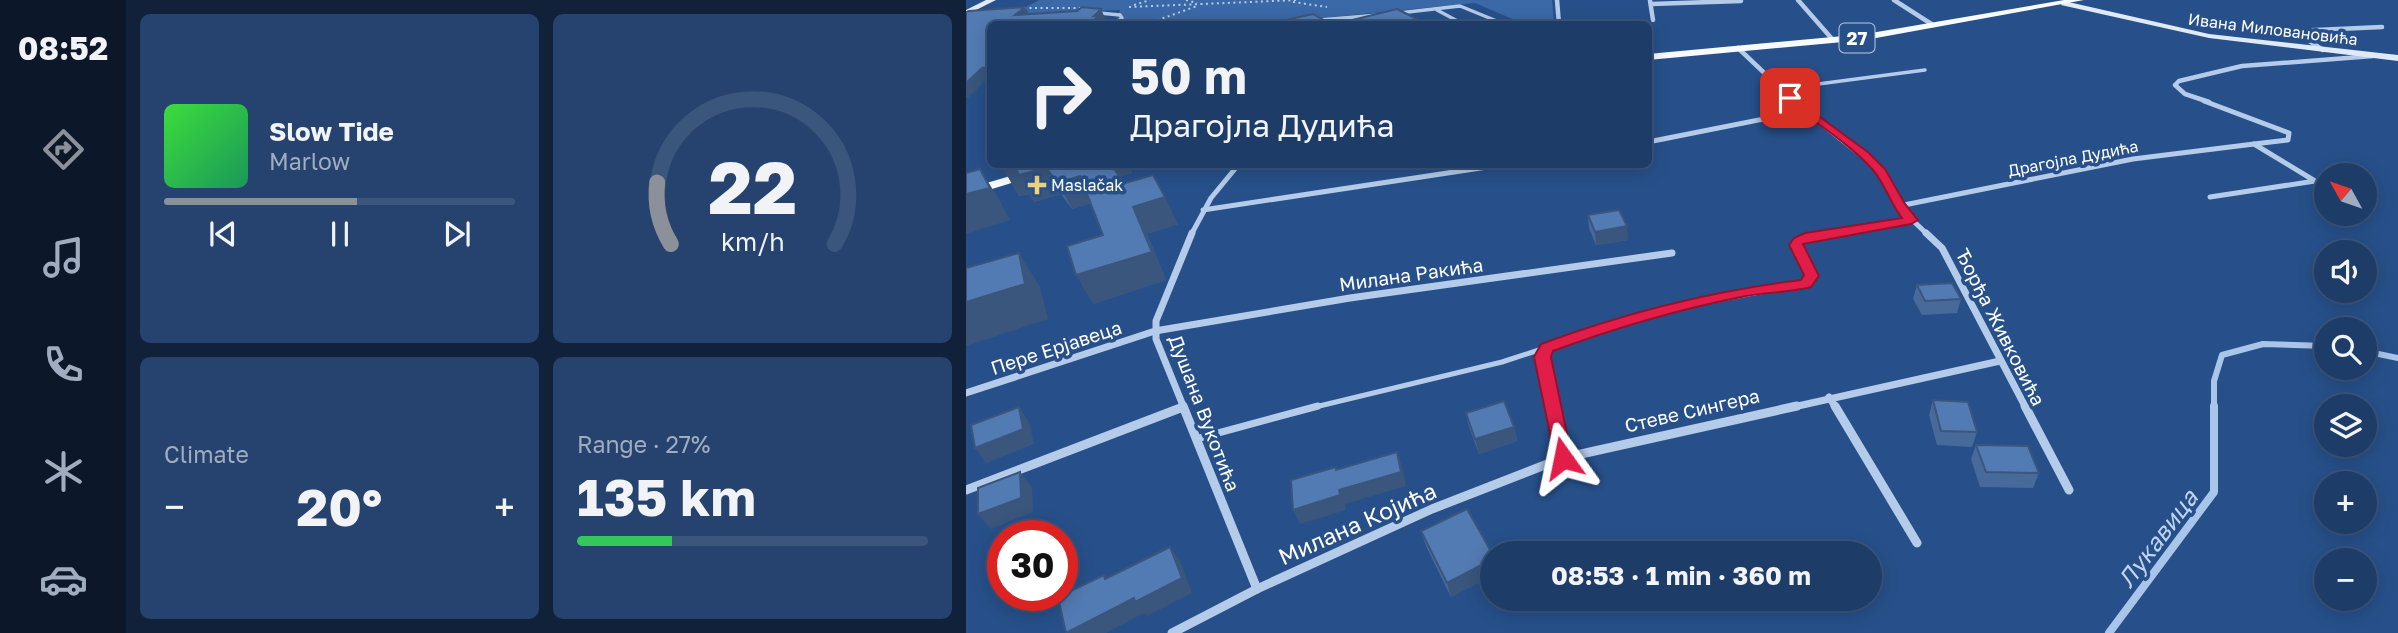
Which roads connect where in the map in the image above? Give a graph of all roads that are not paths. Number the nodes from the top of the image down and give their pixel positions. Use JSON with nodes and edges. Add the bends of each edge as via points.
{"nodes":[{"id":1,"x":992,"y":0,"type":"edge"},
{"id":2,"x":1558,"y":0,"type":"edge"},
{"id":3,"x":1798,"y":0,"type":"edge"},
{"id":4,"x":1894,"y":0,"type":"edge"},
{"id":5,"x":2080,"y":0,"type":"edge"},
{"id":6,"x":1741,"y":1,"type":"edge"},
{"id":7,"x":1650,"y":2,"type":"edge"},
{"id":8,"x":2064,"y":3,"type":"junction"},
{"id":9,"x":1437,"y":10,"type":"junction"},
{"id":10,"x":1090,"y":12,"type":"edge"},
{"id":11,"x":966,"y":13,"type":"edge"},
{"id":12,"x":1402,"y":13,"type":"junction"},
{"id":13,"x":1392,"y":14,"type":"edge"},
{"id":14,"x":1381,"y":15,"type":"edge"},
{"id":15,"x":1413,"y":19,"type":"edge"},
{"id":16,"x":1653,"y":20,"type":"dead end"},
{"id":17,"x":1118,"y":21,"type":"edge"},
{"id":18,"x":1308,"y":21,"type":"edge"},
{"id":19,"x":1457,"y":21,"type":"edge"},
{"id":20,"x":1497,"y":21,"type":"edge"},
{"id":21,"x":1559,"y":21,"type":"edge"},
{"id":22,"x":1933,"y":25,"type":"junction"},
{"id":23,"x":2382,"y":27,"type":"dead end"},
{"id":24,"x":1833,"y":40,"type":"junction"},
{"id":25,"x":1738,"y":48,"type":"junction"},
{"id":26,"x":2323,"y":50,"type":"junction"},
{"id":27,"x":2374,"y":56,"type":"junction"},
{"id":28,"x":1652,"y":57,"type":"edge"},
{"id":29,"x":2398,"y":58,"type":"edge"},
{"id":30,"x":1925,"y":70,"type":"dead end"},
{"id":31,"x":1780,"y":89,"type":"junction"},
{"id":32,"x":1804,"y":111,"type":"junction"},
{"id":33,"x":1652,"y":141,"type":"edge"},
{"id":34,"x":2254,"y":144,"type":"junction"},
{"id":35,"x":1054,"y":168,"type":"edge"},
{"id":36,"x":1236,"y":168,"type":"edge"},
{"id":37,"x":1481,"y":168,"type":"edge"},
{"id":38,"x":966,"y":193,"type":"edge"},
{"id":39,"x":2210,"y":197,"type":"dead end"},
{"id":40,"x":1899,"y":206,"type":"junction"},
{"id":41,"x":1203,"y":210,"type":"junction"},
{"id":42,"x":1911,"y":220,"type":"junction"},
{"id":43,"x":1672,"y":253,"type":"dead end"},
{"id":44,"x":1155,"y":331,"type":"junction"},
{"id":45,"x":1546,"y":348,"type":"junction"},
{"id":46,"x":2000,"y":360,"type":"junction"},
{"id":47,"x":966,"y":393,"type":"edge"},
{"id":48,"x":1829,"y":397,"type":"junction"},
{"id":49,"x":1183,"y":407,"type":"junction"},
{"id":50,"x":1196,"y":439,"type":"junction"},
{"id":51,"x":1563,"y":458,"type":"junction"},
{"id":52,"x":2069,"y":490,"type":"dead end"},
{"id":53,"x":966,"y":491,"type":"edge"},
{"id":54,"x":1917,"y":543,"type":"dead end"},
{"id":55,"x":1257,"y":589,"type":"junction"},
{"id":56,"x":1172,"y":633,"type":"edge"}],
"edges":[{"from":1,"to":11,"type":"street"},
{"from":2,"to":21,"type":"street"},
{"from":3,"to":24,"type":"street"},
{"from":4,"to":22,"type":"street"},
{"from":5,"to":8,"type":"main road","number":"27"},
{"from":6,"to":7,"type":"street"},
{"from":7,"to":16,"type":"street"},
{"from":8,"to":22,"type":"main road","number":"27"},
{"from":8,"to":26,"type":"street","name":"Ивана Миловановића","via":[[2198,34]]},
{"from":9,"to":12,"type":"lane"},
{"from":9,"to":19,"type":"lane"},
{"from":9,"to":20,"type":"lane","via":[[1464,6]]},
{"from":10,"to":17,"type":"lane","via":[[1120,15]]},
{"from":12,"to":13,"type":"lane"},
{"from":12,"to":15,"type":"lane"},
{"from":14,"to":18,"type":"lane"},
{"from":22,"to":24,"type":"main road","number":"27"},
{"from":23,"to":26,"type":"street","via":[[2294,31]]},
{"from":24,"to":25,"type":"main road","number":"27"},
{"from":25,"to":28,"type":"main road","number":"27"},
{"from":25,"to":31,"type":"street","name":"Ђорђа Живковића"},
{"from":26,"to":27,"type":"street","name":"Ивана Миловановића"},
{"from":27,"to":29,"type":"street","name":"Ивана Миловановића"},
{"from":27,"to":34,"type":"street","name":"Драгојла Дудића","via":[[2242,66],[2175,85],[2185,94],[2262,121],[2291,137]]},
{"from":30,"to":31,"type":"lane"},
{"from":31,"to":32,"type":"street","name":"Ђорђа Живковића"},
{"from":32,"to":33,"type":"street"},
{"from":32,"to":40,"type":"street","name":"Ђорђа Живковића","via":[[1881,171]]},
{"from":34,"to":39,"type":"street","via":[[2315,181]]},
{"from":34,"to":40,"type":"street","name":"Драгојла Дудића","via":[[2133,159]]},
{"from":35,"to":38,"type":"main road"},
{"from":36,"to":41,"type":"street","name":"Душана Вукотића"},
{"from":37,"to":41,"type":"street"},
{"from":40,"to":42,"type":"street","name":"Ђорђа Живковића"},
{"from":41,"to":44,"type":"street","name":"Душана Вукотића"},
{"from":42,"to":45,"type":"street","via":[[1798,241],[1812,276],[1806,284],[1665,309]]},
{"from":42,"to":46,"type":"street","name":"Ђорђа Живковића","via":[[1948,256]]},
{"from":43,"to":44,"type":"street","name":"Милана Ракића","via":[[1350,298]]},
{"from":44,"to":47,"type":"street","name":"Пере Ерјавеца"},
{"from":44,"to":49,"type":"street","name":"Душана Вукотића"},
{"from":45,"to":50,"type":"lane"},
{"from":45,"to":51,"type":"street","via":[[1542,357]]},
{"from":46,"to":48,"type":"street","name":"Стеве Сингера"},
{"from":46,"to":52,"type":"street","name":"Ђорђа Живковића"},
{"from":48,"to":51,"type":"street","name":"Стеве Сингера"},
{"from":48,"to":54,"type":"street"},
{"from":49,"to":50,"type":"street","name":"Душана Вукотића"},
{"from":49,"to":53,"type":"street"},
{"from":50,"to":55,"type":"street","name":"Душана Вукотића"},
{"from":51,"to":55,"type":"street","name":"Милана Којића","via":[[1432,509]]},
{"from":55,"to":56,"type":"street","name":"Милана Којића"}]}
